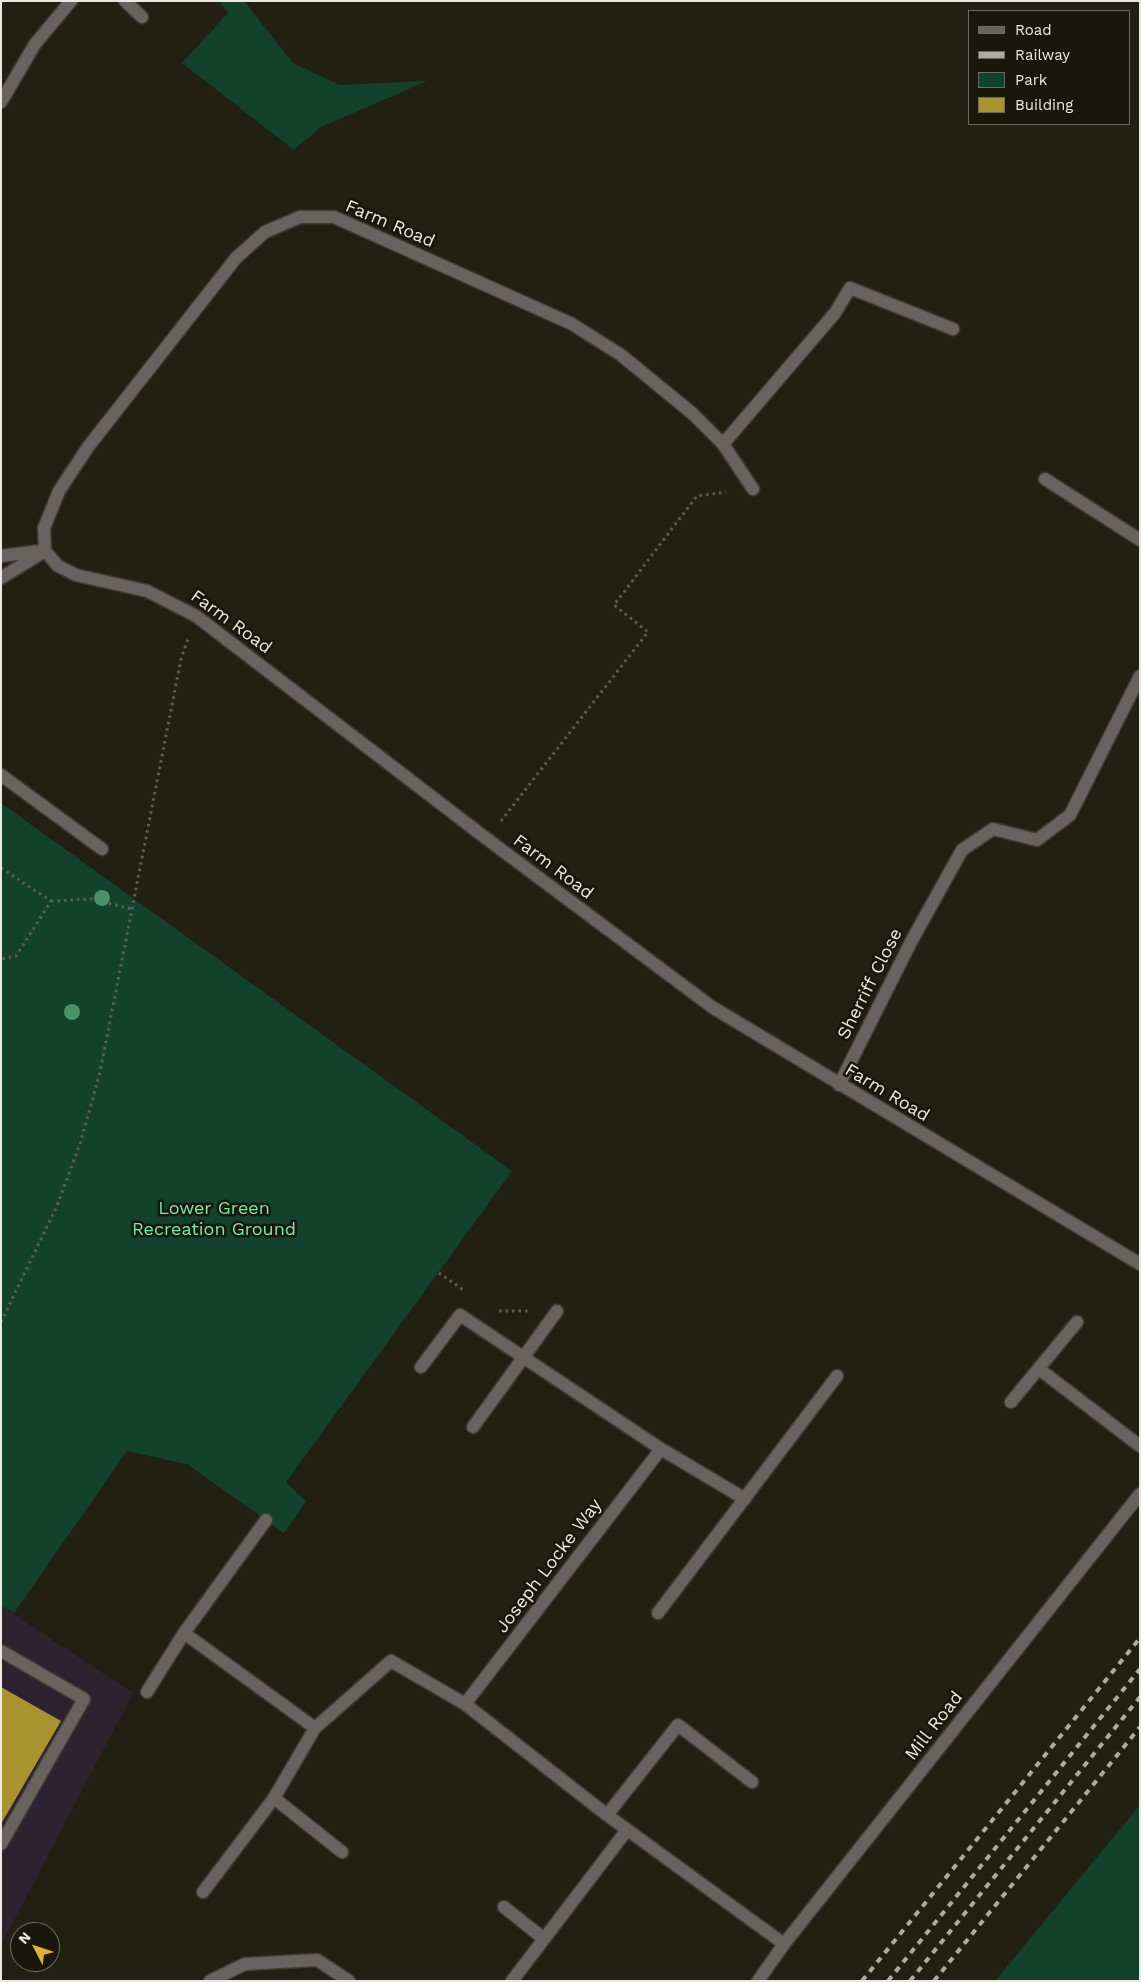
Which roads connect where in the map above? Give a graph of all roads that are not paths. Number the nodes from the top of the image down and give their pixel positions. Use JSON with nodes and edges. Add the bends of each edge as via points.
{"nodes":[{"id":1,"x":71,"y":1,"type":"edge"},
{"id":2,"x":125,"y":1,"type":"edge"},
{"id":3,"x":142,"y":17,"type":"dead end"},
{"id":4,"x":1,"y":102,"type":"edge"},
{"id":5,"x":953,"y":329,"type":"dead end"},
{"id":6,"x":723,"y":444,"type":"junction"},
{"id":7,"x":1045,"y":479,"type":"dead end"},
{"id":8,"x":753,"y":489,"type":"road end"},
{"id":9,"x":1140,"y":540,"type":"edge"},
{"id":10,"x":45,"y":551,"type":"junction"},
{"id":11,"x":1,"y":556,"type":"edge"},
{"id":12,"x":1,"y":578,"type":"edge"},
{"id":13,"x":1140,"y":676,"type":"edge"},
{"id":14,"x":1,"y":775,"type":"edge"},
{"id":15,"x":102,"y":849,"type":"dead end"},
{"id":16,"x":839,"y":1085,"type":"junction"},
{"id":17,"x":1140,"y":1264,"type":"edge"},
{"id":18,"x":557,"y":1311,"type":"road end"},
{"id":19,"x":1077,"y":1322,"type":"dead end"},
{"id":20,"x":524,"y":1357,"type":"junction"},
{"id":21,"x":422,"y":1367,"type":"dead end"},
{"id":22,"x":1038,"y":1369,"type":"junction"},
{"id":23,"x":838,"y":1376,"type":"dead end"},
{"id":24,"x":1011,"y":1402,"type":"dead end"},
{"id":25,"x":473,"y":1427,"type":"dead end"},
{"id":26,"x":1140,"y":1446,"type":"edge"},
{"id":27,"x":661,"y":1449,"type":"junction"},
{"id":28,"x":1140,"y":1494,"type":"edge"},
{"id":29,"x":745,"y":1499,"type":"junction"},
{"id":30,"x":266,"y":1520,"type":"dead end"},
{"id":31,"x":658,"y":1613,"type":"dead end"},
{"id":32,"x":184,"y":1634,"type":"junction"},
{"id":33,"x":1,"y":1651,"type":"edge"},
{"id":34,"x":147,"y":1692,"type":"dead end"},
{"id":35,"x":465,"y":1704,"type":"junction"},
{"id":36,"x":315,"y":1728,"type":"junction"},
{"id":37,"x":752,"y":1782,"type":"dead end"},
{"id":38,"x":274,"y":1798,"type":"junction"},
{"id":39,"x":606,"y":1815,"type":"junction"},
{"id":40,"x":627,"y":1830,"type":"junction"},
{"id":41,"x":1,"y":1844,"type":"edge"},
{"id":42,"x":342,"y":1852,"type":"dead end"},
{"id":43,"x":203,"y":1892,"type":"dead end"},
{"id":44,"x":504,"y":1907,"type":"dead end"},
{"id":45,"x":544,"y":1939,"type":"junction"},
{"id":46,"x":784,"y":1944,"type":"junction"},
{"id":47,"x":210,"y":1981,"type":"edge"},
{"id":48,"x":348,"y":1981,"type":"edge"},
{"id":49,"x":512,"y":1981,"type":"edge"},
{"id":50,"x":758,"y":1981,"type":"edge"}],
"edges":[{"from":1,"to":4,"type":"street","via":[[34,44]]},
{"from":2,"to":3,"type":"street"},
{"from":5,"to":6,"type":"street","via":[[850,288],[835,313]]},
{"from":6,"to":8,"type":"street","name":"Farm Road"},
{"from":6,"to":10,"type":"street","name":"Farm Road","via":[[693,414],[621,355],[572,324],[334,217],[300,217],[265,232],[236,258],[88,447],[58,491],[44,528]]},
{"from":7,"to":9,"type":"street"},
{"from":10,"to":11,"type":"street"},
{"from":10,"to":12,"type":"street"},
{"from":10,"to":16,"type":"street","name":"Farm Road","via":[[58,566],[76,575],[147,591],[196,616],[712,1007]]},
{"from":13,"to":16,"type":"street","name":"Sherriff Close","via":[[1070,815],[1036,840],[993,829],[962,850]]},
{"from":14,"to":15,"type":"street"},
{"from":16,"to":17,"type":"street","name":"Farm Road"},
{"from":18,"to":20,"type":"street"},
{"from":19,"to":22,"type":"street"},
{"from":20,"to":21,"type":"street","via":[[460,1315]]},
{"from":20,"to":25,"type":"street"},
{"from":20,"to":27,"type":"street"},
{"from":22,"to":24,"type":"street"},
{"from":22,"to":26,"type":"street"},
{"from":23,"to":29,"type":"street"},
{"from":27,"to":29,"type":"street"},
{"from":27,"to":35,"type":"street","name":"Joseph Locke Way"},
{"from":28,"to":46,"type":"street","name":"Mill Road"},
{"from":29,"to":31,"type":"street"},
{"from":30,"to":32,"type":"street"},
{"from":32,"to":34,"type":"street"},
{"from":32,"to":36,"type":"street"},
{"from":33,"to":41,"type":"street","via":[[84,1699]]},
{"from":35,"to":36,"type":"street","via":[[391,1660]]},
{"from":35,"to":39,"type":"street"},
{"from":36,"to":38,"type":"street"},
{"from":37,"to":39,"type":"street","via":[[678,1725]]},
{"from":38,"to":42,"type":"street"},
{"from":38,"to":43,"type":"street"},
{"from":39,"to":40,"type":"street"},
{"from":40,"to":45,"type":"street"},
{"from":40,"to":46,"type":"street"},
{"from":44,"to":45,"type":"street"},
{"from":45,"to":49,"type":"street"},
{"from":46,"to":50,"type":"street","name":"Mill Road"},
{"from":47,"to":48,"type":"street","via":[[245,1964],[317,1960]]}]}
